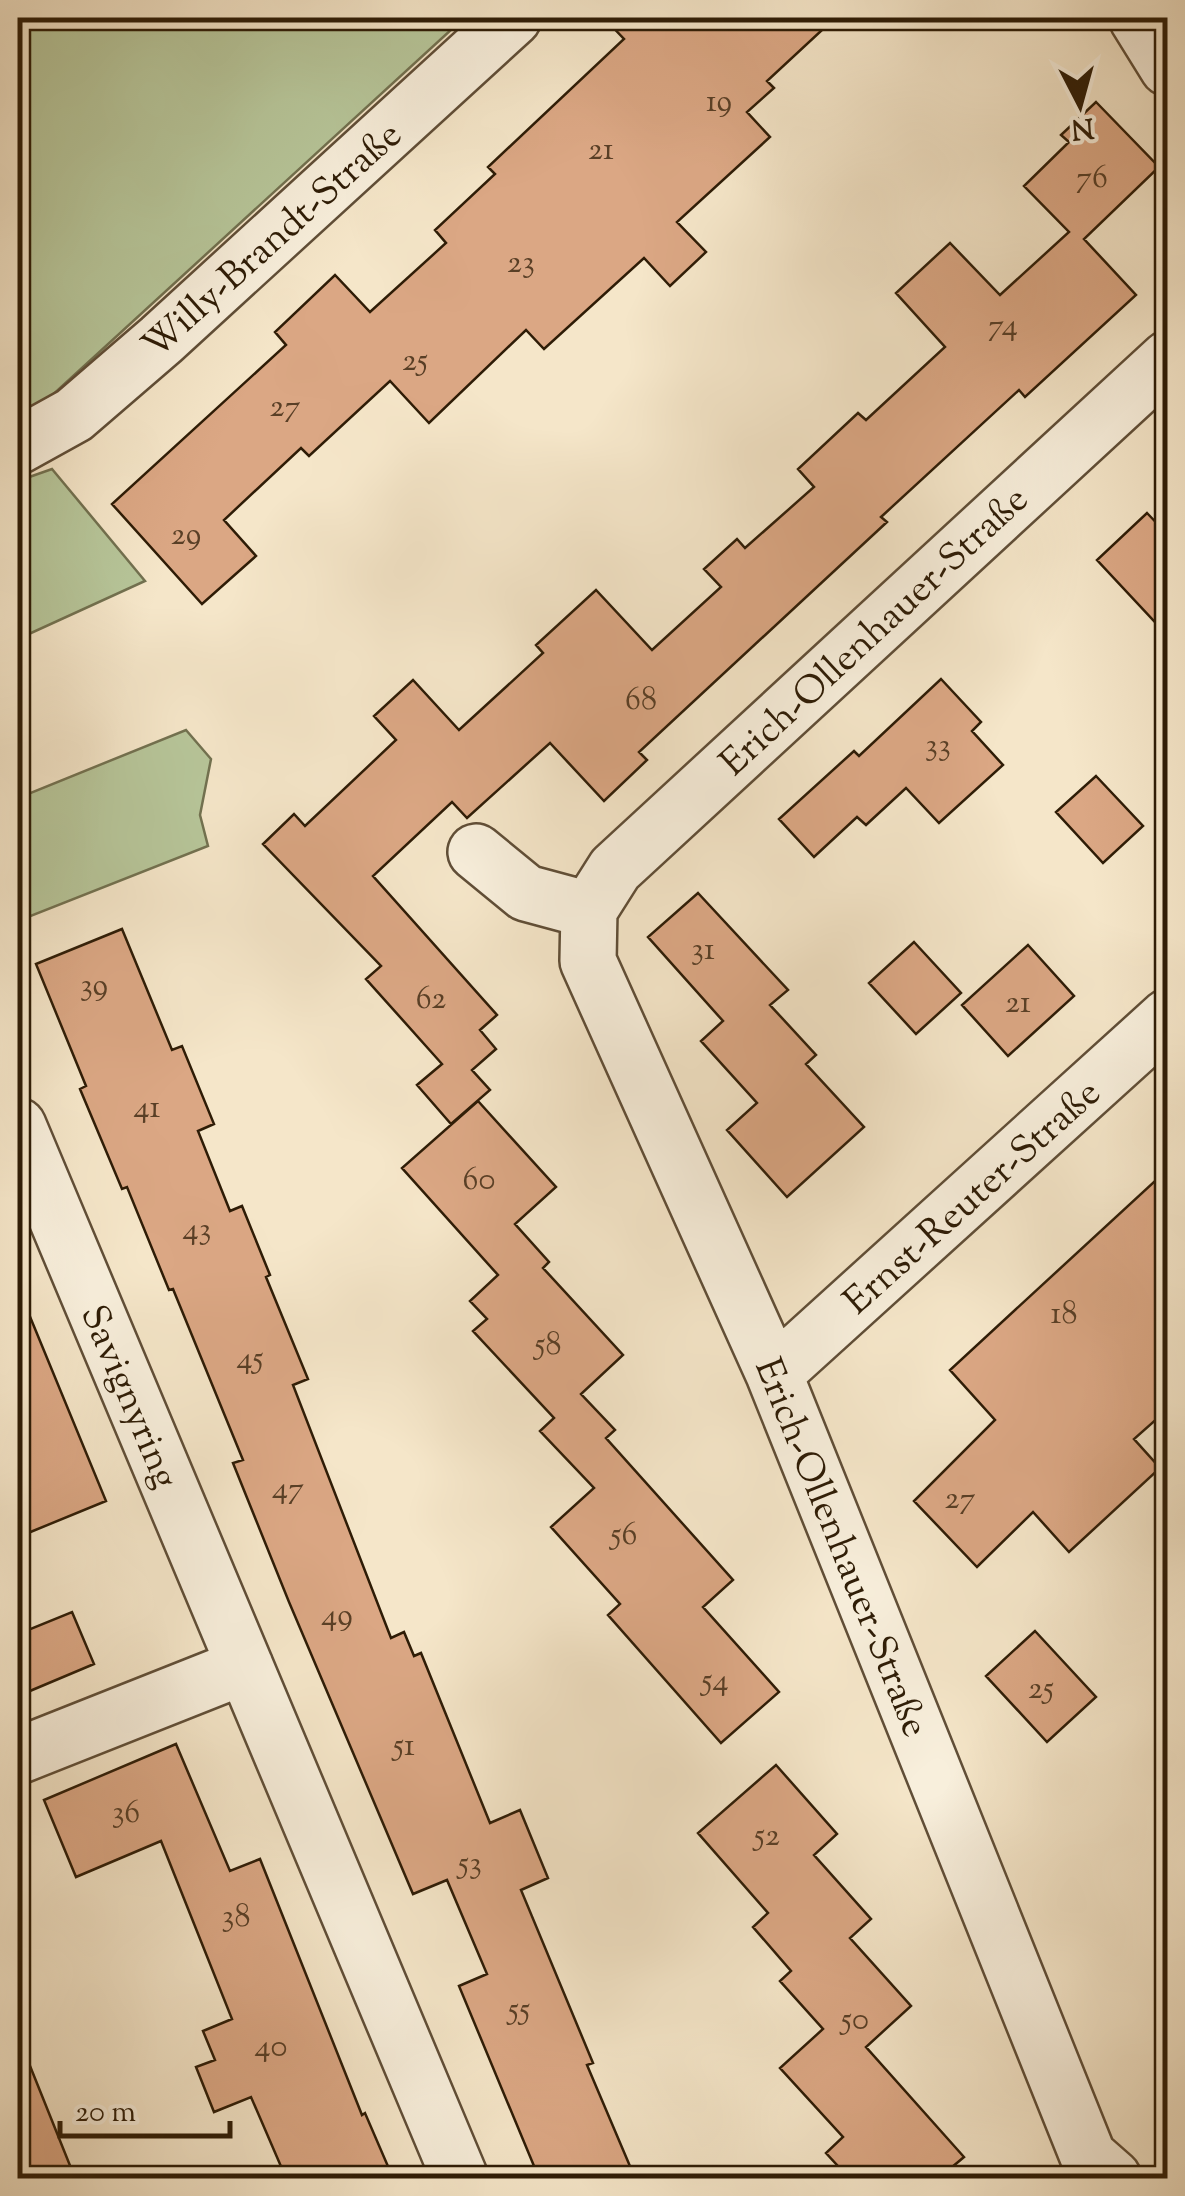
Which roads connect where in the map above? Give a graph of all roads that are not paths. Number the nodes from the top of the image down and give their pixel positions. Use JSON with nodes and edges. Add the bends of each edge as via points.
{"nodes":[{"id":1,"x":513,"y":18,"type":"edge"},
{"id":2,"x":1137,"y":18,"type":"edge"},
{"id":3,"x":1168,"y":68,"type":"edge"},
{"id":4,"x":1168,"y":359,"type":"edge"},
{"id":5,"x":18,"y":446,"type":"edge"},
{"id":6,"x":476,"y":852,"type":"dead end"},
{"id":7,"x":589,"y":910,"type":"junction"},
{"id":8,"x":1168,"y":1017,"type":"edge"},
{"id":9,"x":18,"y":1126,"type":"edge"},
{"id":10,"x":774,"y":1374,"type":"junction"},
{"id":11,"x":245,"y":1666,"type":"junction"},
{"id":12,"x":18,"y":1756,"type":"edge"},
{"id":13,"x":460,"y":2178,"type":"edge"},
{"id":14,"x":1114,"y":2178,"type":"edge"}],
"edges":[{"from":1,"to":5,"type":"street","name":"Willy-Brandt-Straße","via":[[161,340],[74,414]]},
{"from":2,"to":3,"type":"street"},
{"from":4,"to":7,"type":"street","name":"Erich-Ollenhauer-Straße","via":[[615,869]]},
{"from":6,"to":7,"type":"street","via":[[526,893]]},
{"from":7,"to":10,"type":"street","name":"Erich-Ollenhauer-Straße","via":[[588,962]]},
{"from":8,"to":10,"type":"street","name":"Ernst-Reuter-Straße"},
{"from":9,"to":11,"type":"street","name":"Savignyring"},
{"from":10,"to":14,"type":"street","name":"Erich-Ollenhauer-Straße","via":[[1088,2156]]},
{"from":11,"to":12,"type":"street"},
{"from":11,"to":13,"type":"street","name":"Savignyring"}]}
